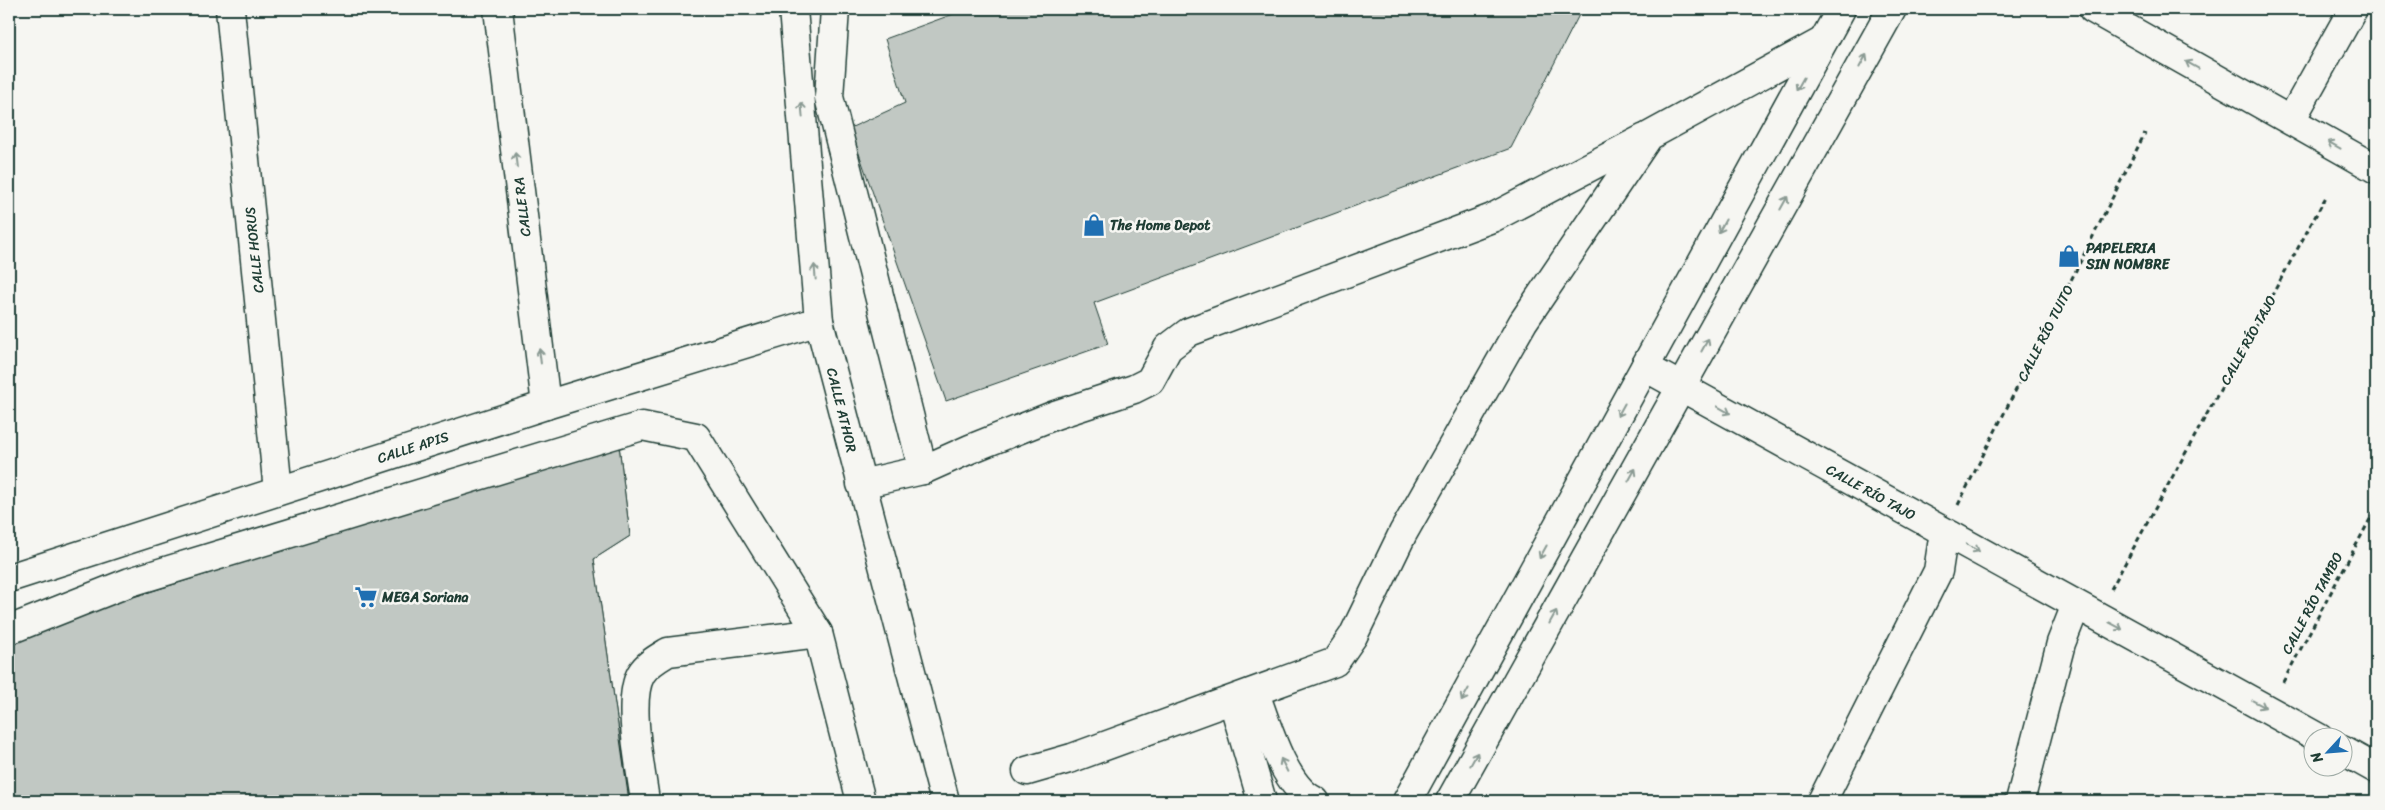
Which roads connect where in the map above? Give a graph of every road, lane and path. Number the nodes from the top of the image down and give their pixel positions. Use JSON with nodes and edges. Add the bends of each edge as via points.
{"nodes":[{"id":1,"x":230,"y":9,"type":"edge"},
{"id":2,"x":498,"y":9,"type":"edge"},
{"id":3,"x":793,"y":9,"type":"edge"},
{"id":4,"x":835,"y":9,"type":"edge"},
{"id":5,"x":1841,"y":9,"type":"edge"},
{"id":6,"x":1892,"y":9,"type":"edge"},
{"id":7,"x":2093,"y":9,"type":"edge"},
{"id":8,"x":2353,"y":9,"type":"edge"},
{"id":9,"x":1823,"y":41,"type":"junction"},
{"id":10,"x":2291,"y":120,"type":"junction"},
{"id":11,"x":2145,"y":133,"type":"dead end"},
{"id":12,"x":1649,"y":136,"type":"junction"},
{"id":13,"x":2376,"y":169,"type":"edge"},
{"id":14,"x":2327,"y":195,"type":"dead end"},
{"id":15,"x":819,"y":321,"type":"junction"},
{"id":16,"x":1645,"y":367,"type":"junction"},
{"id":17,"x":1681,"y":387,"type":"junction"},
{"id":18,"x":546,"y":405,"type":"junction"},
{"id":19,"x":923,"y":470,"type":"junction"},
{"id":20,"x":861,"y":484,"type":"junction"},
{"id":21,"x":278,"y":491,"type":"junction"},
{"id":22,"x":2376,"y":508,"type":"edge"},
{"id":23,"x":1944,"y":532,"type":"junction"},
{"id":24,"x":9,"y":578,"type":"edge"},
{"id":25,"x":2086,"y":610,"type":"junction"},
{"id":26,"x":9,"y":630,"type":"edge"},
{"id":27,"x":818,"y":632,"type":"junction"},
{"id":28,"x":1244,"y":697,"type":"junction"},
{"id":29,"x":2268,"y":709,"type":"junction"},
{"id":30,"x":2302,"y":728,"type":"edge"},
{"id":31,"x":2352,"y":756,"type":"edge"},
{"id":32,"x":2376,"y":769,"type":"edge"},
{"id":33,"x":1027,"y":771,"type":"dead end"},
{"id":34,"x":645,"y":801,"type":"edge"},
{"id":35,"x":862,"y":801,"type":"edge"},
{"id":36,"x":945,"y":801,"type":"edge"},
{"id":37,"x":1262,"y":801,"type":"edge"},
{"id":38,"x":1316,"y":801,"type":"edge"},
{"id":39,"x":1407,"y":801,"type":"edge"},
{"id":40,"x":1450,"y":801,"type":"edge"},
{"id":41,"x":1822,"y":801,"type":"edge"},
{"id":42,"x":2020,"y":801,"type":"edge"}],
"edges":[{"from":1,"to":21,"type":"street","name":"CALLE HORUS"},
{"from":18,"to":2,"type":"street","name":"CALLE RA","one_way":true},
{"from":15,"to":3,"type":"street","name":"CALLE ATHOR","one_way":true},
{"from":4,"to":19,"type":"street","via":[[829,97]]},
{"from":5,"to":9,"type":"street"},
{"from":17,"to":6,"type":"street","one_way":true},
{"from":10,"to":7,"type":"street","one_way":true},
{"from":8,"to":10,"type":"street"},
{"from":9,"to":12,"type":"street"},
{"from":9,"to":16,"type":"street","one_way":true},
{"from":13,"to":10,"type":"street","one_way":true},
{"from":11,"to":23,"type":"path","name":"CALLE RÍO TUITO"},
{"from":12,"to":19,"type":"street","via":[[1492,218],[1189,332],[1168,348],[1150,381],[1134,389],[1055,415]]},
{"from":12,"to":28,"type":"street","via":[[1523,322],[1403,533],[1352,636],[1335,662]]},
{"from":14,"to":25,"type":"path","name":"CALLE RÍO TAJO"},
{"from":15,"to":18,"type":"street","name":"CALLE APIS"},
{"from":15,"to":20,"type":"street","name":"CALLE ATHOR"},
{"from":16,"to":17,"type":"street","name":"CALLE RÍO TAJO"},
{"from":16,"to":39,"type":"street","one_way":true},
{"from":17,"to":23,"type":"street","name":"CALLE RÍO TAJO","one_way":true},
{"from":40,"to":17,"type":"street","one_way":true},
{"from":18,"to":21,"type":"street","name":"CALLE APIS"},
{"from":19,"to":20,"type":"street"},
{"from":20,"to":36,"type":"street","name":"CALLE ATHOR"},
{"from":21,"to":24,"type":"street","name":"CALLE APIS"},
{"from":22,"to":29,"type":"path","name":"CALLE RÍO TAMBO"},
{"from":23,"to":25,"type":"street","name":"CALLE RÍO TAJO","one_way":true},
{"from":23,"to":41,"type":"street","via":[[1938,571]]},
{"from":25,"to":29,"type":"street","name":"CALLE RÍO TAJO","one_way":true},
{"from":25,"to":42,"type":"street","via":[[2061,643]]},
{"from":26,"to":27,"type":"street","via":[[130,582],[642,426],[696,437]]},
{"from":27,"to":34,"type":"street","via":[[668,652],[654,660],[642,672],[634,697]]},
{"from":27,"to":35,"type":"street"},
{"from":28,"to":33,"type":"street"},
{"from":28,"to":37,"type":"street"},
{"from":38,"to":28,"type":"street","one_way":true,"via":[[1309,798],[1286,770],[1273,742]]},
{"from":29,"to":30,"type":"street","name":"CALLE RÍO TAJO"},
{"from":31,"to":32,"type":"street"}]}
